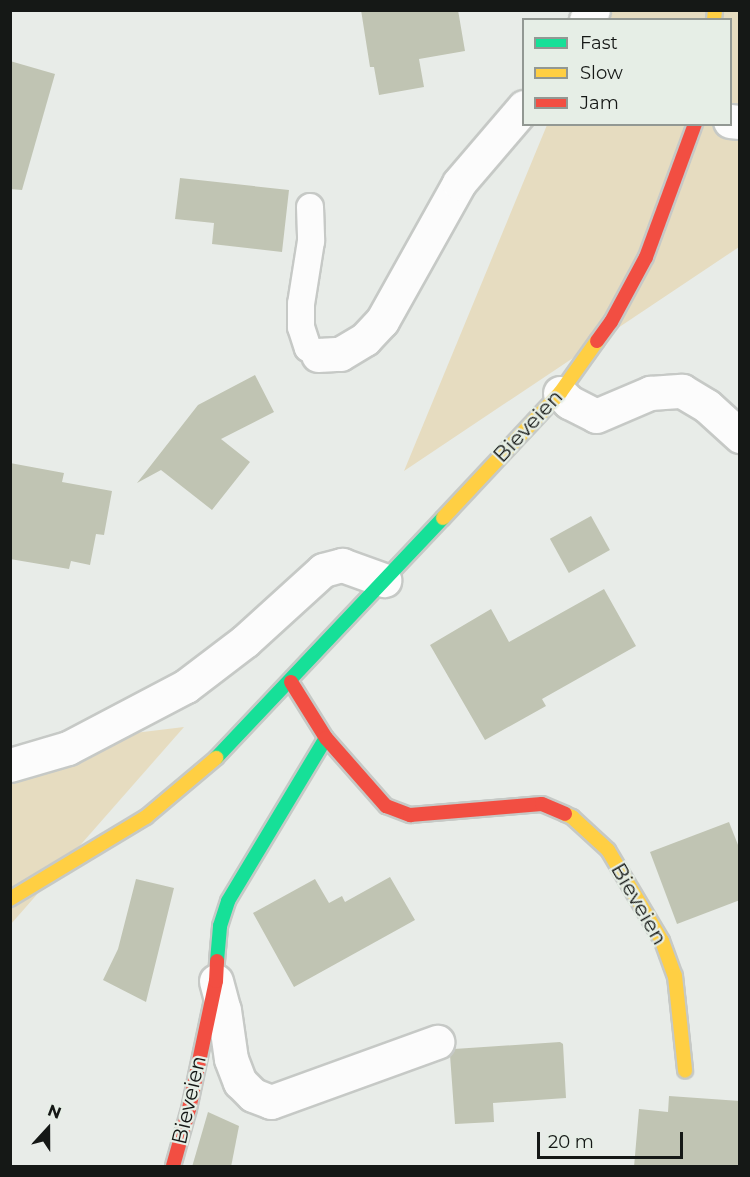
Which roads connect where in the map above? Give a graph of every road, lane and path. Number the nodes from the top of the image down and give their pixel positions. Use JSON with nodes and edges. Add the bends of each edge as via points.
{"nodes":[{"id":1,"x":522,"y":109,"type":"edge"},
{"id":2,"x":694,"y":126,"type":"edge"},
{"id":3,"x":310,"y":207,"type":"dead end"},
{"id":4,"x":318,"y":355,"type":"joint"},
{"id":5,"x":560,"y":393,"type":"junction"},
{"id":6,"x":740,"y":436,"type":"edge"},
{"id":7,"x":384,"y":580,"type":"junction"},
{"id":8,"x":291,"y":682,"type":"junction"},
{"id":9,"x":326,"y":738,"type":"junction"},
{"id":10,"x":10,"y":765,"type":"edge"},
{"id":11,"x":10,"y":899,"type":"edge"},
{"id":12,"x":216,"y":981,"type":"junction"},
{"id":13,"x":437,"y":1042,"type":"dead end"},
{"id":14,"x":685,"y":1070,"type":"dead end"},
{"id":15,"x":173,"y":1167,"type":"edge"}],
"edges":[{"from":1,"to":4,"type":"street","via":[[459,183],[382,321],[365,339],[340,354]]},
{"from":2,"to":5,"type":"street","name":"Bieveien","via":[[646,257],[610,322]]},
{"from":3,"to":4,"type":"lane","via":[[311,241],[301,327],[308,348]]},
{"from":5,"to":6,"type":"street","via":[[596,416],[650,393],[682,391],[707,406]]},
{"from":5,"to":7,"type":"street","name":"Bieveien"},
{"from":7,"to":8,"type":"street","name":"Bieveien"},
{"from":7,"to":10,"type":"street","via":[[342,565],[323,570],[245,641],[186,686],[68,748]]},
{"from":8,"to":9,"type":"street","name":"Bieveien"},
{"from":8,"to":11,"type":"street","name":"Bieveien","via":[[204,771],[146,817]]},
{"from":9,"to":12,"type":"street","name":"Bieveien","via":[[228,901],[220,926]]},
{"from":9,"to":14,"type":"street","name":"Bieveien","via":[[386,806],[410,815],[542,804],[572,817],[608,850],[662,941],[675,976]]},
{"from":12,"to":13,"type":"street","via":[[231,1059],[240,1082],[253,1095],[272,1102]]},
{"from":12,"to":15,"type":"street","name":"Bieveien"}]}
